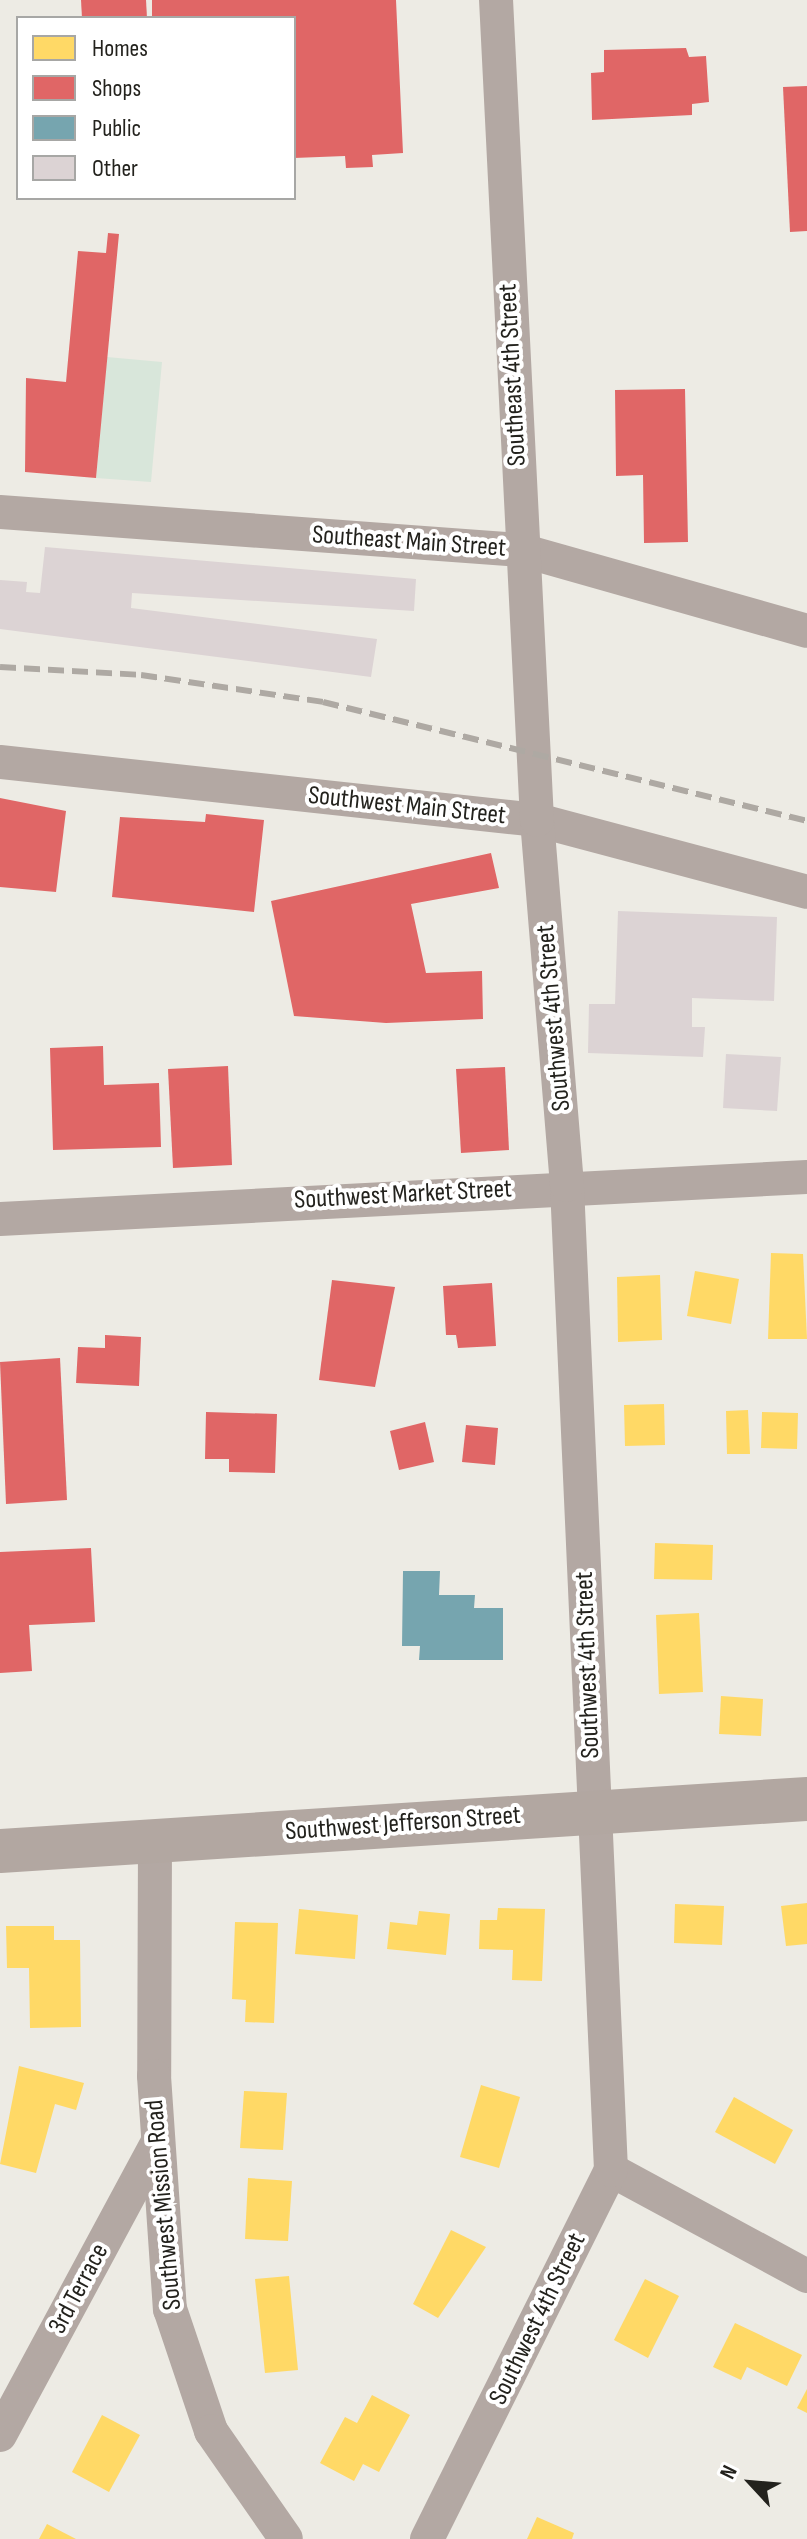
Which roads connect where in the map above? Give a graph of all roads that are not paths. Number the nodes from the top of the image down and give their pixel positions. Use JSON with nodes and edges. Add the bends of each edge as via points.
{"nodes":[{"id":1,"x":496,"y":0,"type":"edge"},
{"id":2,"x":0,"y":512,"type":"edge"},
{"id":3,"x":521,"y":550,"type":"junction"},
{"id":4,"x":807,"y":631,"type":"edge"},
{"id":5,"x":534,"y":749,"type":"joint"},
{"id":6,"x":0,"y":762,"type":"edge"},
{"id":7,"x":537,"y":820,"type":"junction"},
{"id":8,"x":807,"y":892,"type":"edge"},
{"id":9,"x":807,"y":1177,"type":"edge"},
{"id":10,"x":567,"y":1185,"type":"junction"},
{"id":11,"x":0,"y":1219,"type":"edge"},
{"id":12,"x":807,"y":1799,"type":"edge"},
{"id":13,"x":595,"y":1812,"type":"junction"},
{"id":14,"x":155,"y":1841,"type":"junction"},
{"id":15,"x":0,"y":1851,"type":"edge"},
{"id":16,"x":157,"y":2143,"type":"junction"},
{"id":17,"x":611,"y":2170,"type":"junction"},
{"id":18,"x":807,"y":2276,"type":"edge"},
{"id":19,"x":0,"y":2435,"type":"edge"},
{"id":20,"x":286,"y":2539,"type":"edge"},
{"id":21,"x":427,"y":2539,"type":"edge"}],
"edges":[{"from":1,"to":3,"type":"street","name":"Southeast 4th Street"},
{"from":2,"to":3,"type":"street","name":"Southeast Main Street"},
{"from":3,"to":4,"type":"street","name":"Southeast Main Street"},
{"from":3,"to":5,"type":"street","name":"Southeast 4th Street"},
{"from":5,"to":7,"type":"street","name":"Southwest 4th Street"},
{"from":6,"to":7,"type":"street","name":"Southwest Main Street"},
{"from":7,"to":8,"type":"street","name":"Southwest Main Street"},
{"from":7,"to":10,"type":"street","name":"Southwest 4th Street"},
{"from":9,"to":10,"type":"street","name":"Southwest Market Street"},
{"from":10,"to":11,"type":"street","name":"Southwest Market Street"},
{"from":10,"to":13,"type":"street","name":"Southwest 4th Street"},
{"from":12,"to":13,"type":"main road","name":"Southwest Jefferson Street"},
{"from":13,"to":14,"type":"main road","name":"Southwest Jefferson Street"},
{"from":13,"to":17,"type":"street","name":"Southwest 4th Street"},
{"from":14,"to":15,"type":"main road","name":"Southwest Jefferson Street"},
{"from":14,"to":16,"type":"street","name":"Southwest Mission Road"},
{"from":16,"to":19,"type":"street","name":"3rd Terrace"},
{"from":16,"to":20,"type":"street","name":"Southwest Mission Road","via":[[170,2309],[193,2387],[249,2494]]},
{"from":17,"to":18,"type":"street"},
{"from":17,"to":21,"type":"street","name":"Southwest 4th Street"}]}
